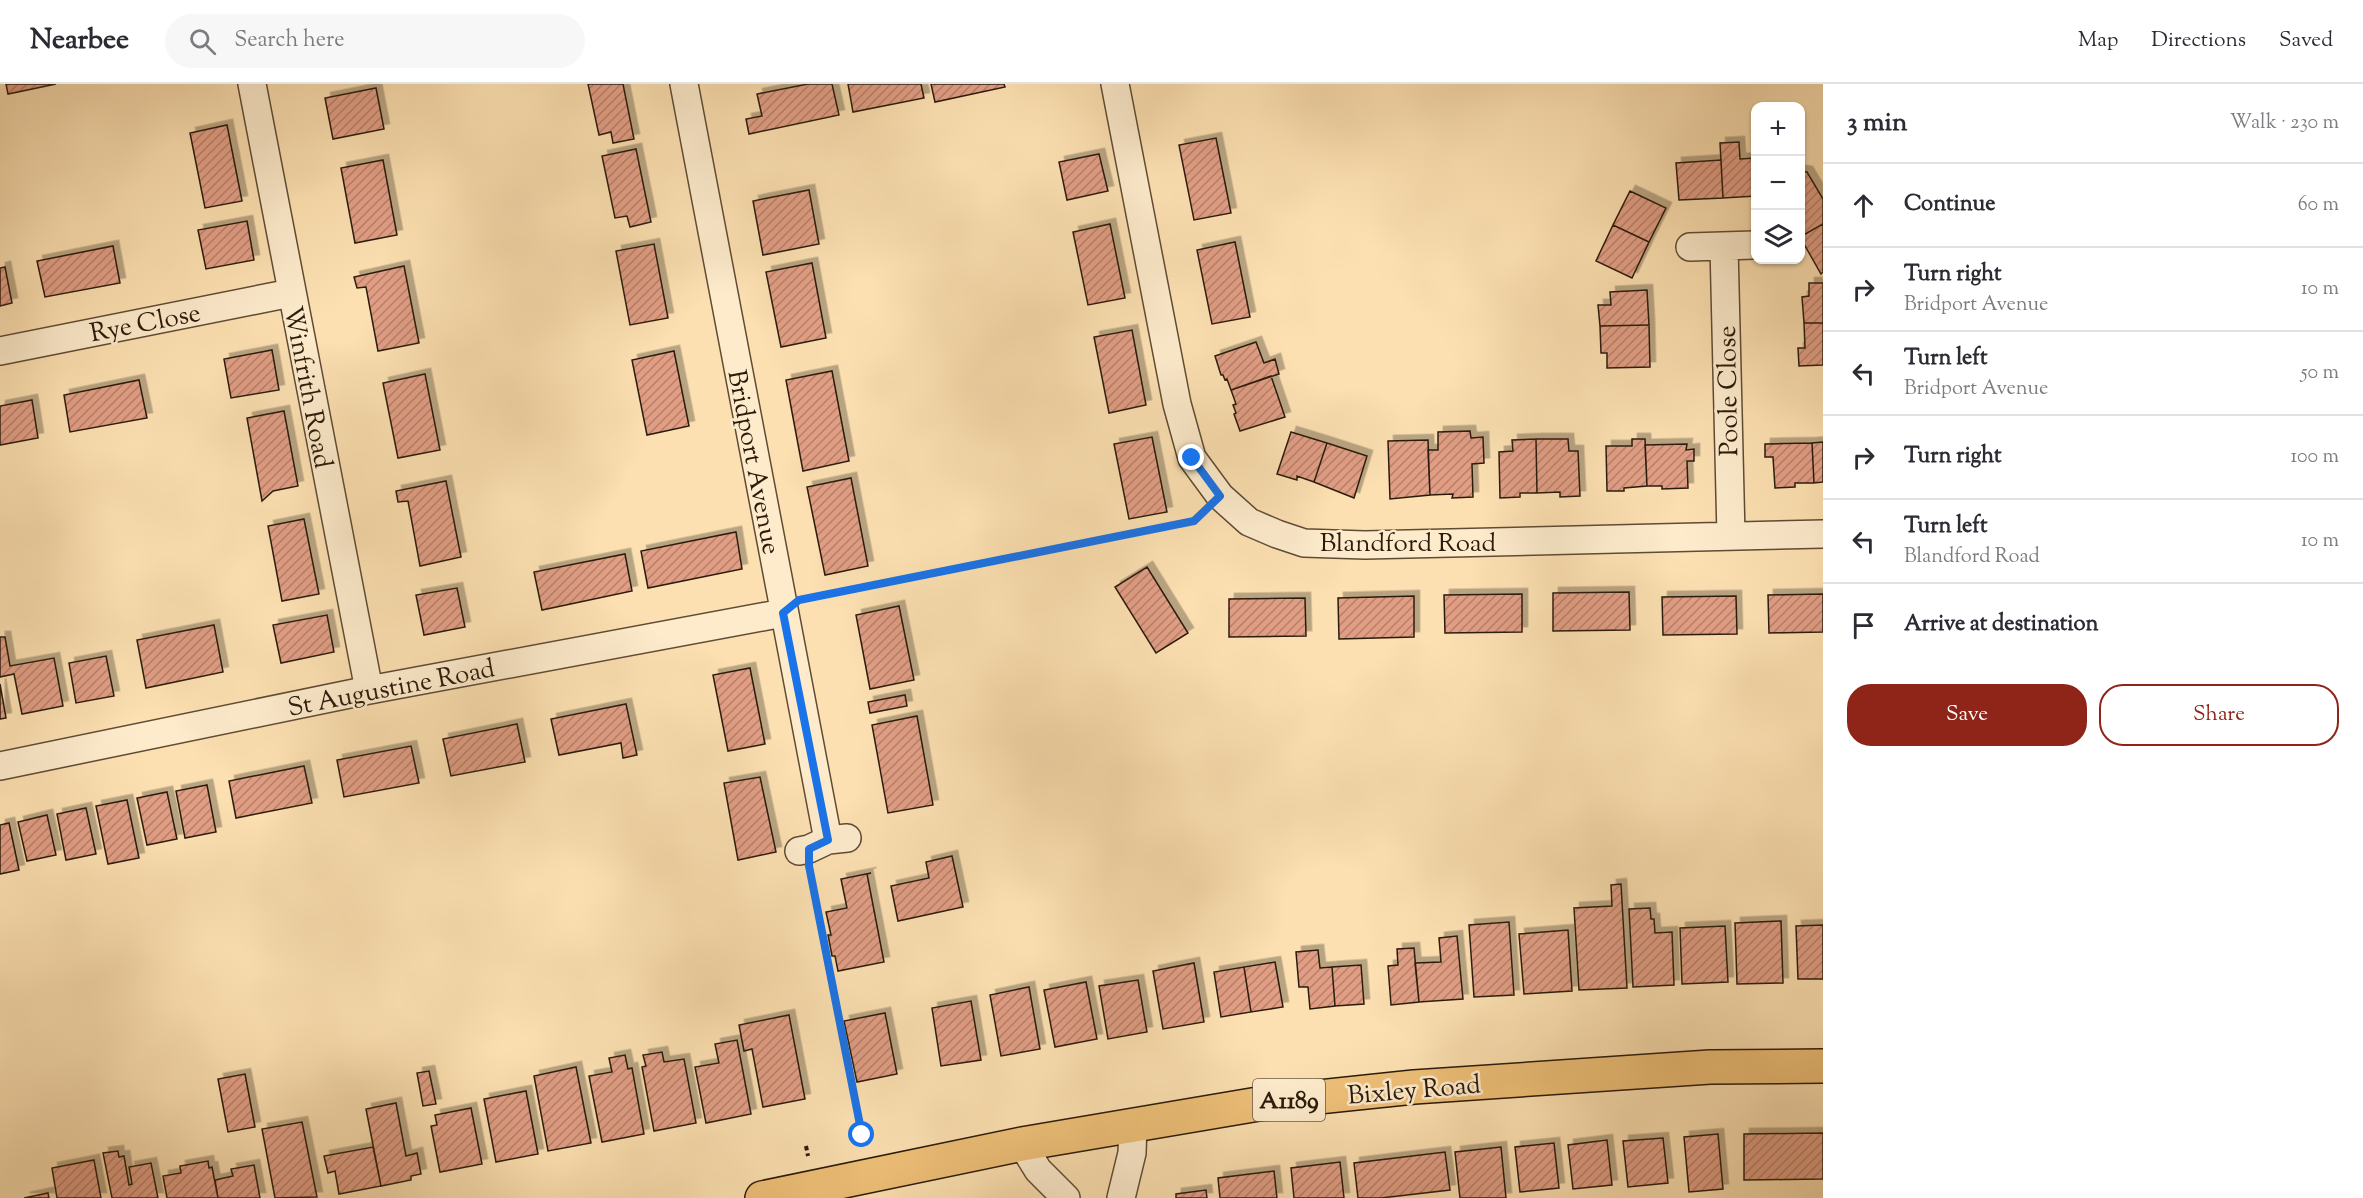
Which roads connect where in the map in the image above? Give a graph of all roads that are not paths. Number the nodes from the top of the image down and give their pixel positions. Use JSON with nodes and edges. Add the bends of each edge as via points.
{"nodes":[{"id":1,"x":252,"y":84,"type":"edge"},
{"id":2,"x":684,"y":84,"type":"edge"},
{"id":3,"x":1115,"y":84,"type":"edge"},
{"id":4,"x":1751,"y":245,"type":"edge"},
{"id":5,"x":1724,"y":246,"type":"junction"},
{"id":6,"x":1690,"y":247,"type":"dead end"},
{"id":7,"x":291,"y":292,"type":"junction"},
{"id":8,"x":0,"y":351,"type":"edge"},
{"id":9,"x":1823,"y":534,"type":"edge"},
{"id":10,"x":1731,"y":536,"type":"junction"},
{"id":11,"x":783,"y":613,"type":"junction"},
{"id":12,"x":369,"y":690,"type":"junction"},
{"id":13,"x":0,"y":766,"type":"edge"},
{"id":14,"x":821,"y":844,"type":"road end"},
{"id":15,"x":1823,"y":1066,"type":"edge"},
{"id":16,"x":1133,"y":1124,"type":"junction"},
{"id":17,"x":1022,"y":1144,"type":"junction"},
{"id":18,"x":762,"y":1198,"type":"edge"},
{"id":19,"x":1066,"y":1198,"type":"edge"},
{"id":20,"x":1121,"y":1198,"type":"edge"}],
"edges":[{"from":1,"to":7,"type":"street","name":"Winfrith Road"},
{"from":2,"to":11,"type":"street","name":"Bridport Avenue"},
{"from":3,"to":10,"type":"street","name":"Blandford Road","via":[[1177,404],[1192,458],[1220,496],[1249,522],[1304,543],[1365,546]]},
{"from":4,"to":5,"type":"street"},
{"from":5,"to":6,"type":"street"},
{"from":5,"to":10,"type":"street","name":"Poole Close"},
{"from":7,"to":8,"type":"street","name":"Rye Close"},
{"from":7,"to":12,"type":"street","name":"Winfrith Road"},
{"from":9,"to":10,"type":"street","name":"Blandford Road"},
{"from":11,"to":12,"type":"street","name":"St Augustine Road"},
{"from":11,"to":14,"type":"street","name":"Bridport Avenue"},
{"from":12,"to":13,"type":"street","name":"St Augustine Road"},
{"from":15,"to":16,"type":"main road","name":"Bixley Road","number":"A1189","via":[[1710,1067],[1414,1087],[1269,1102]]},
{"from":16,"to":17,"type":"main road","name":"Bixley Road","number":"A1189"},
{"from":16,"to":20,"type":"street","via":[[1132,1153]]},
{"from":17,"to":18,"type":"main road","name":"Bixley Road","number":"A1189"},
{"from":17,"to":19,"type":"street","via":[[1038,1170]]}]}
